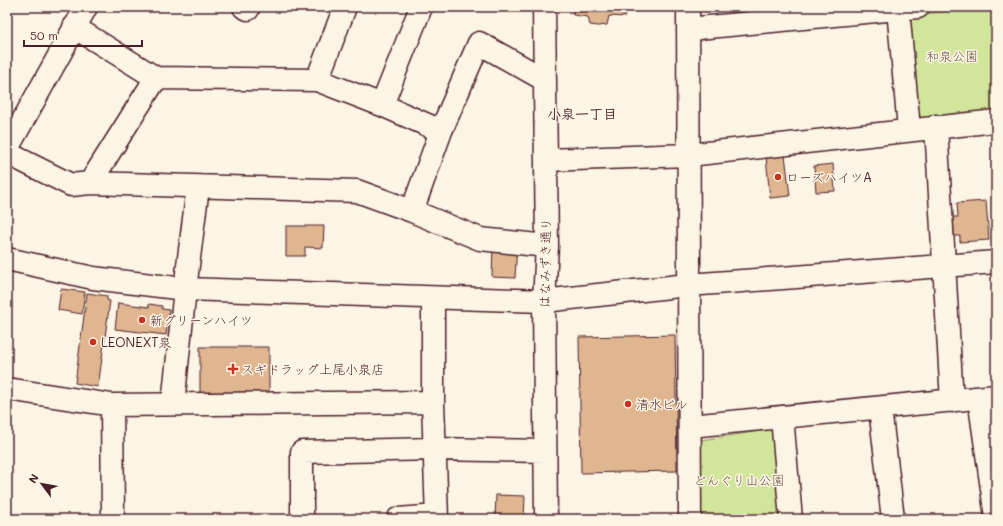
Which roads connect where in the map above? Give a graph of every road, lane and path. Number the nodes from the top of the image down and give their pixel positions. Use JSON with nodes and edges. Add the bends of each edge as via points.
{"nodes":[{"id":1,"x":86,"y":7,"type":"edge"},
{"id":2,"x":345,"y":7,"type":"edge"},
{"id":3,"x":421,"y":7,"type":"edge"},
{"id":4,"x":544,"y":7,"type":"edge"},
{"id":5,"x":688,"y":7,"type":"edge"},
{"id":6,"x":908,"y":8,"type":"edge"},
{"id":7,"x":74,"y":27,"type":"junction"},
{"id":8,"x":688,"y":28,"type":"junction"},
{"id":9,"x":156,"y":78,"type":"junction"},
{"id":10,"x":317,"y":80,"type":"junction"},
{"id":11,"x":545,"y":80,"type":"junction"},
{"id":12,"x":382,"y":105,"type":"junction"},
{"id":13,"x":996,"y":121,"type":"edge"},
{"id":14,"x":936,"y":126,"type":"junction"},
{"id":15,"x":909,"y":129,"type":"junction"},
{"id":16,"x":441,"y":131,"type":"junction"},
{"id":17,"x":7,"y":149,"type":"edge"},
{"id":18,"x":7,"y":153,"type":"edge"},
{"id":19,"x":689,"y":155,"type":"junction"},
{"id":20,"x":546,"y":160,"type":"junction"},
{"id":21,"x":90,"y":183,"type":"junction"},
{"id":22,"x":198,"y":187,"type":"junction"},
{"id":23,"x":412,"y":211,"type":"junction"},
{"id":24,"x":547,"y":246,"type":"junction"},
{"id":25,"x":7,"y":259,"type":"edge"},
{"id":26,"x":996,"y":262,"type":"edge"},
{"id":27,"x":945,"y":267,"type":"junction"},
{"id":28,"x":688,"y":285,"type":"junction"},
{"id":29,"x":184,"y":289,"type":"junction"},
{"id":30,"x":433,"y":298,"type":"junction"},
{"id":31,"x":544,"y":300,"type":"junction"},
{"id":32,"x":7,"y":388,"type":"edge"},
{"id":33,"x":988,"y":397,"type":"edge"},
{"id":34,"x":952,"y":401,"type":"junction"},
{"id":35,"x":433,"y":402,"type":"junction"},
{"id":36,"x":173,"y":404,"type":"junction"},
{"id":37,"x":112,"y":405,"type":"junction"},
{"id":38,"x":880,"y":408,"type":"junction"},
{"id":39,"x":782,"y":417,"type":"junction"},
{"id":40,"x":690,"y":426,"type":"junction"},
{"id":41,"x":434,"y":449,"type":"junction"},
{"id":42,"x":546,"y":451,"type":"junction"},
{"id":43,"x":996,"y":517,"type":"edge"},
{"id":44,"x":436,"y":518,"type":"edge"},
{"id":45,"x":113,"y":519,"type":"edge"},
{"id":46,"x":302,"y":519,"type":"edge"},
{"id":47,"x":398,"y":519,"type":"edge"},
{"id":48,"x":546,"y":519,"type":"edge"},
{"id":49,"x":690,"y":519,"type":"edge"},
{"id":50,"x":791,"y":519,"type":"edge"},
{"id":51,"x":893,"y":519,"type":"edge"}],
"edges":[{"from":1,"to":7,"type":"street"},
{"from":2,"to":10,"type":"street"},
{"from":3,"to":12,"type":"street"},
{"from":4,"to":11,"type":"street","name":"はなみずき通り"},
{"from":5,"to":8,"type":"street"},
{"from":6,"to":8,"type":"street"},
{"from":6,"to":15,"type":"street"},
{"from":7,"to":9,"type":"street"},
{"from":7,"to":17,"type":"street"},
{"from":8,"to":19,"type":"street"},
{"from":9,"to":10,"type":"street"},
{"from":9,"to":21,"type":"street"},
{"from":10,"to":12,"type":"street"},
{"from":11,"to":16,"type":"street","via":[[479,43]]},
{"from":11,"to":20,"type":"street","name":"はなみずき通り"},
{"from":12,"to":16,"type":"street"},
{"from":13,"to":14,"type":"street"},
{"from":14,"to":15,"type":"street"},
{"from":14,"to":27,"type":"street"},
{"from":15,"to":19,"type":"street"},
{"from":16,"to":23,"type":"street"},
{"from":18,"to":21,"type":"street","via":[[71,185]]},
{"from":19,"to":20,"type":"street"},
{"from":19,"to":28,"type":"street"},
{"from":20,"to":24,"type":"street","name":"はなみずき通り"},
{"from":21,"to":22,"type":"street"},
{"from":22,"to":23,"type":"street","via":[[357,191]]},
{"from":22,"to":29,"type":"street"},
{"from":23,"to":24,"type":"street","via":[[480,239]]},
{"from":24,"to":31,"type":"street","name":"はなみずき通り"},
{"from":25,"to":29,"type":"street","via":[[93,278]]},
{"from":26,"to":27,"type":"street"},
{"from":27,"to":28,"type":"street"},
{"from":27,"to":34,"type":"street"},
{"from":28,"to":31,"type":"street"},
{"from":28,"to":40,"type":"street"},
{"from":29,"to":30,"type":"street"},
{"from":29,"to":36,"type":"street"},
{"from":30,"to":31,"type":"street"},
{"from":30,"to":35,"type":"street"},
{"from":31,"to":42,"type":"street","name":"はなみずき通り"},
{"from":32,"to":37,"type":"street"},
{"from":33,"to":34,"type":"street"},
{"from":33,"to":43,"type":"street"},
{"from":34,"to":38,"type":"street"},
{"from":35,"to":36,"type":"street"},
{"from":35,"to":41,"type":"street"},
{"from":36,"to":37,"type":"street"},
{"from":37,"to":45,"type":"street"},
{"from":38,"to":39,"type":"street"},
{"from":38,"to":51,"type":"street"},
{"from":39,"to":40,"type":"street"},
{"from":39,"to":50,"type":"street"},
{"from":40,"to":49,"type":"street"},
{"from":41,"to":42,"type":"street"},
{"from":41,"to":44,"type":"street"},
{"from":41,"to":46,"type":"street","via":[[302,452]]},
{"from":42,"to":48,"type":"street","name":"はなみずき通り"},
{"from":44,"to":47,"type":"street"}]}
